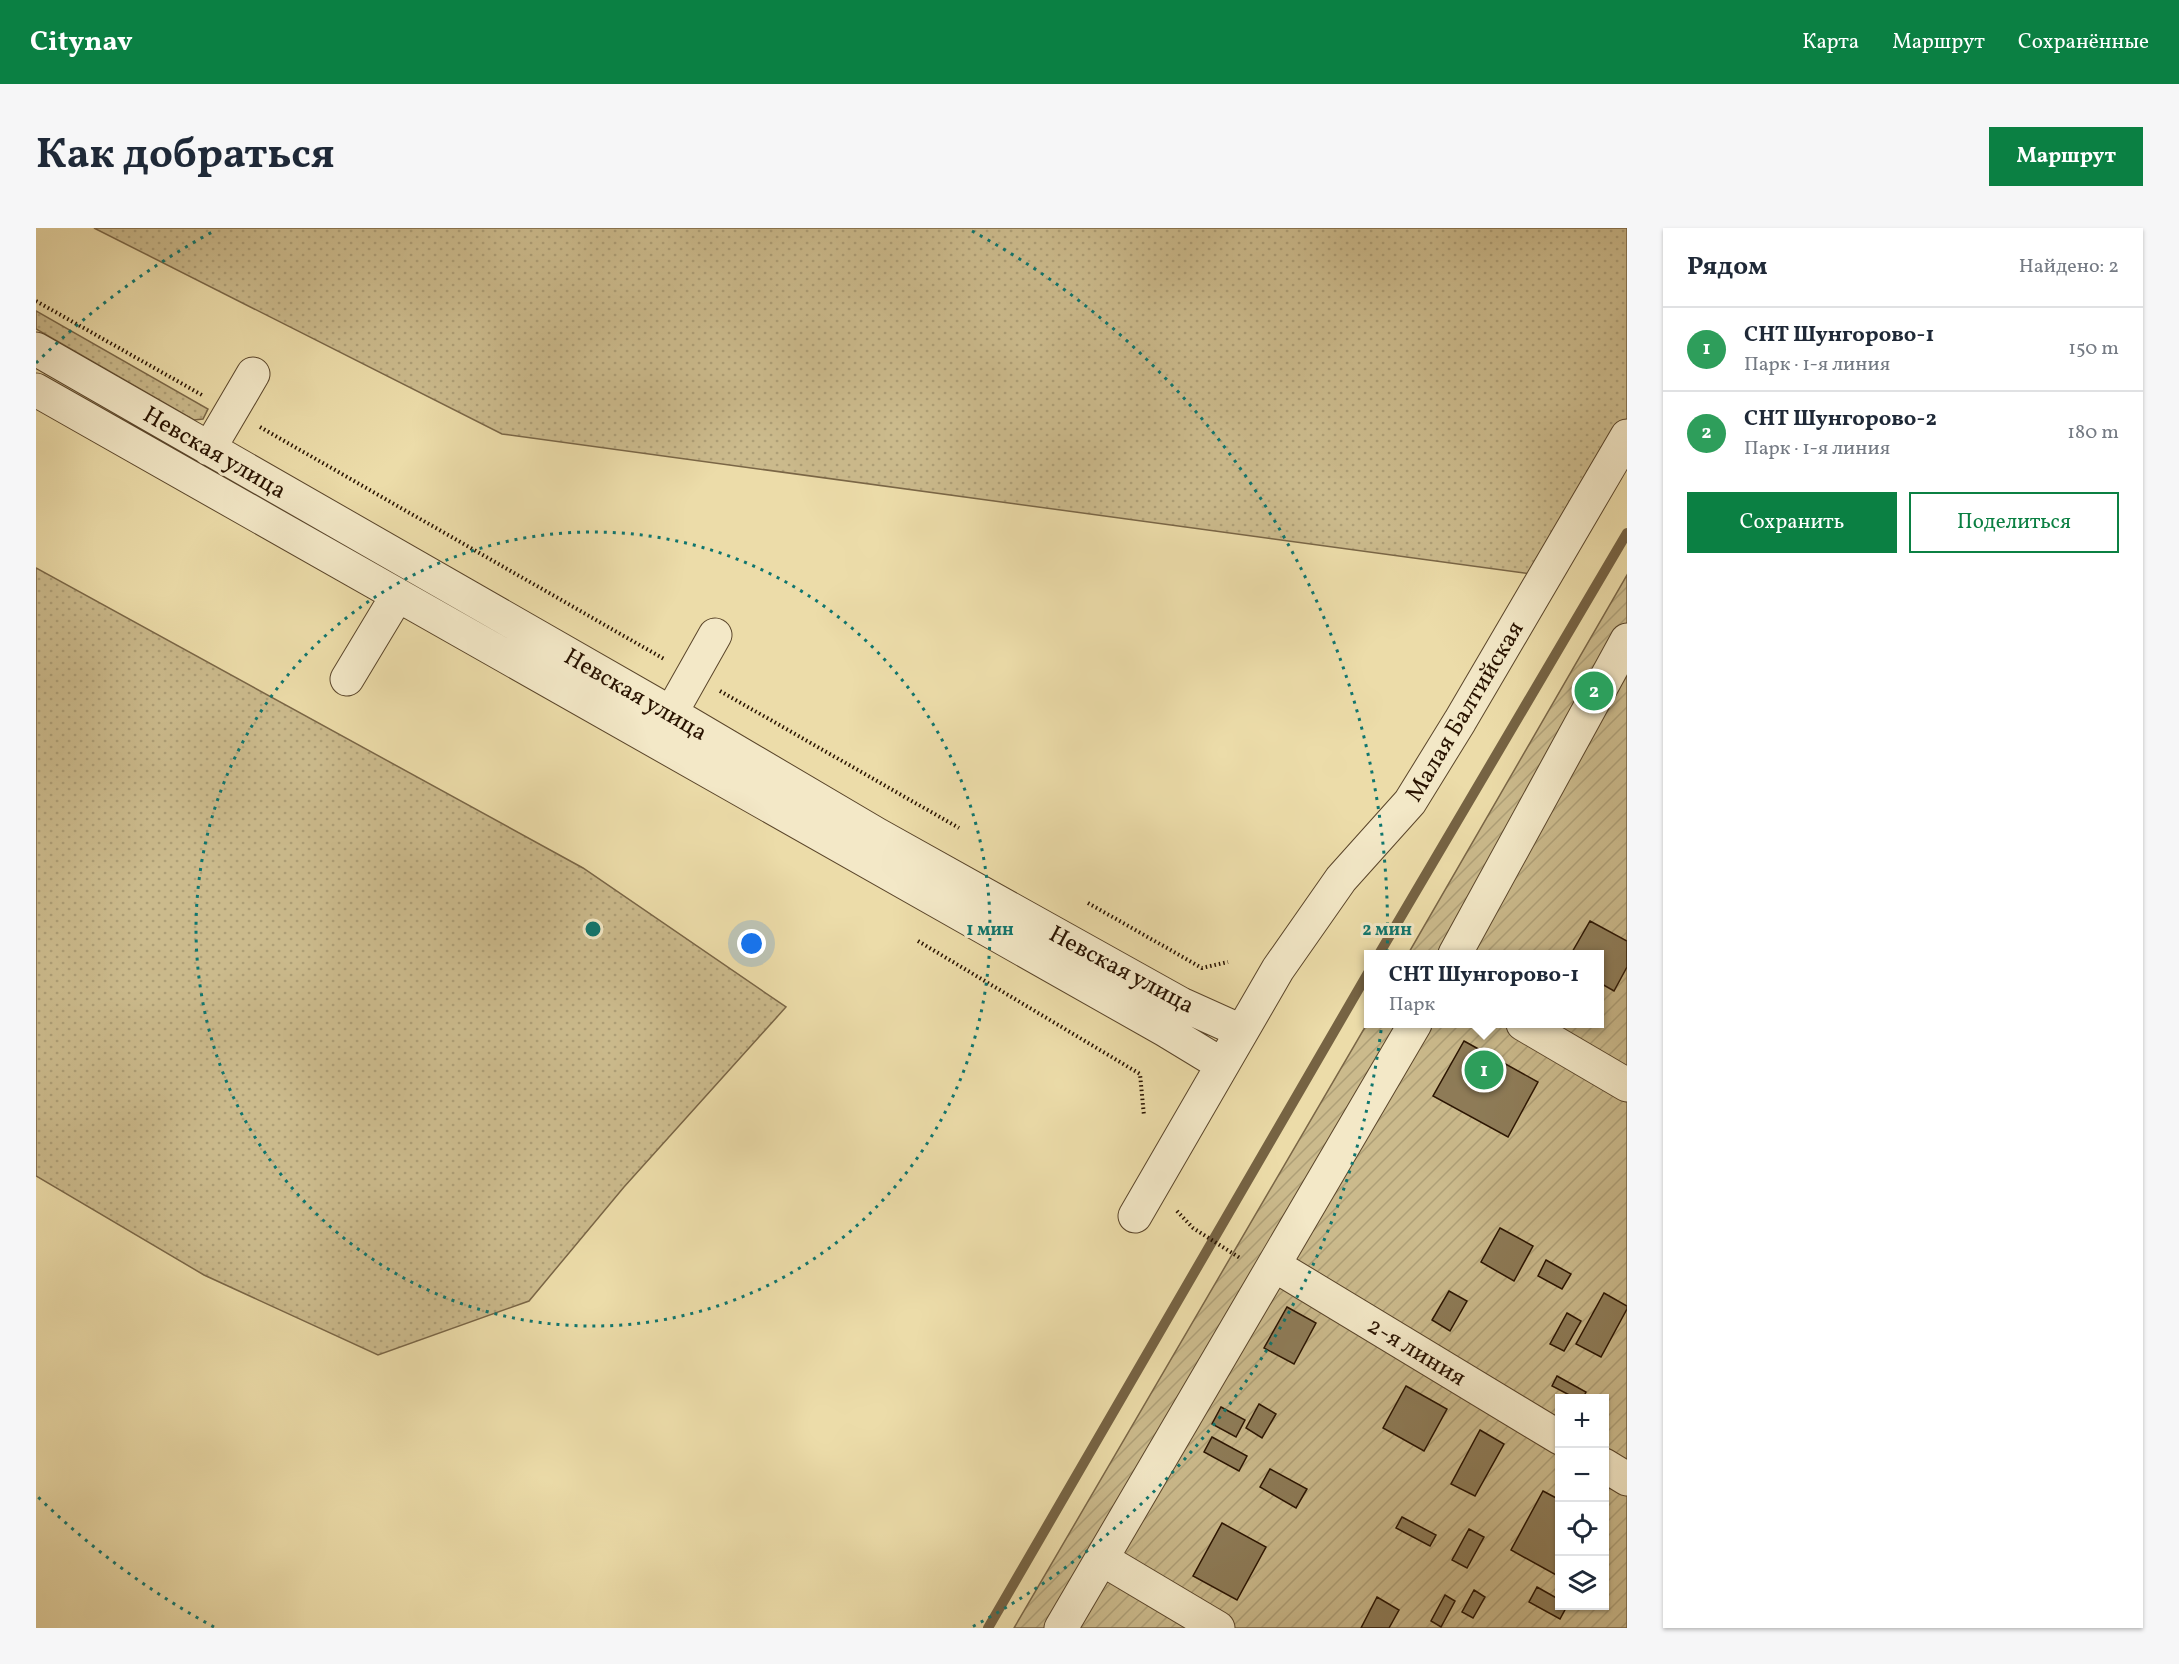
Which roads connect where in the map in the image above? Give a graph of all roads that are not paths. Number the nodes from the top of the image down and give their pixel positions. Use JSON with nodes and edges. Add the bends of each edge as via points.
{"nodes":[{"id":1,"x":36,"y":349,"type":"edge"},
{"id":2,"x":253,"y":374,"type":"dead end"},
{"id":3,"x":36,"y":390,"type":"edge"},
{"id":4,"x":1627,"y":436,"type":"edge"},
{"id":5,"x":209,"y":449,"type":"junction"},
{"id":6,"x":397,"y":596,"type":"junction"},
{"id":7,"x":715,"y":635,"type":"dead end"},
{"id":8,"x":1627,"y":640,"type":"edge"},
{"id":9,"x":347,"y":679,"type":"dead end"},
{"id":10,"x":1617,"y":685,"type":"edge"},
{"id":11,"x":671,"y":714,"type":"junction"},
{"id":12,"x":1457,"y":950,"type":"edge"},
{"id":13,"x":1412,"y":1028,"type":"edge"},
{"id":14,"x":1531,"y":1028,"type":"edge"},
{"id":15,"x":1241,"y":1031,"type":"junction"},
{"id":16,"x":1221,"y":1065,"type":"junction"},
{"id":17,"x":1627,"y":1085,"type":"edge"},
{"id":18,"x":1136,"y":1216,"type":"dead end"},
{"id":19,"x":1274,"y":1265,"type":"junction"},
{"id":20,"x":1555,"y":1435,"type":"edge"},
{"id":21,"x":1609,"y":1468,"type":"edge"},
{"id":22,"x":1627,"y":1479,"type":"edge"},
{"id":23,"x":1102,"y":1559,"type":"junction"},
{"id":24,"x":1061,"y":1628,"type":"edge"},
{"id":25,"x":1218,"y":1628,"type":"edge"}],
"edges":[{"from":1,"to":5,"type":"street","name":"Невская улица"},
{"from":2,"to":5,"type":"street"},
{"from":3,"to":6,"type":"street","name":"Невская улица"},
{"from":4,"to":15,"type":"street","name":"Малая Балтийская","via":[[1410,802],[1341,879],[1278,969]]},
{"from":5,"to":11,"type":"street","name":"Невская улица"},
{"from":6,"to":9,"type":"street"},
{"from":6,"to":16,"type":"street","name":"Невская улица"},
{"from":7,"to":11,"type":"street"},
{"from":8,"to":10,"type":"street"},
{"from":10,"to":12,"type":"street","via":[[1570,742]]},
{"from":11,"to":15,"type":"street","name":"Невская улица","via":[[1170,998]]},
{"from":13,"to":19,"type":"street"},
{"from":14,"to":17,"type":"street"},
{"from":15,"to":16,"type":"street","name":"Малая Балтийская"},
{"from":16,"to":18,"type":"street","name":"Малая Балтийская"},
{"from":19,"to":20,"type":"street","name":"2-я линия"},
{"from":19,"to":23,"type":"street"},
{"from":21,"to":22,"type":"street"},
{"from":23,"to":24,"type":"street"},
{"from":23,"to":25,"type":"street"}]}
